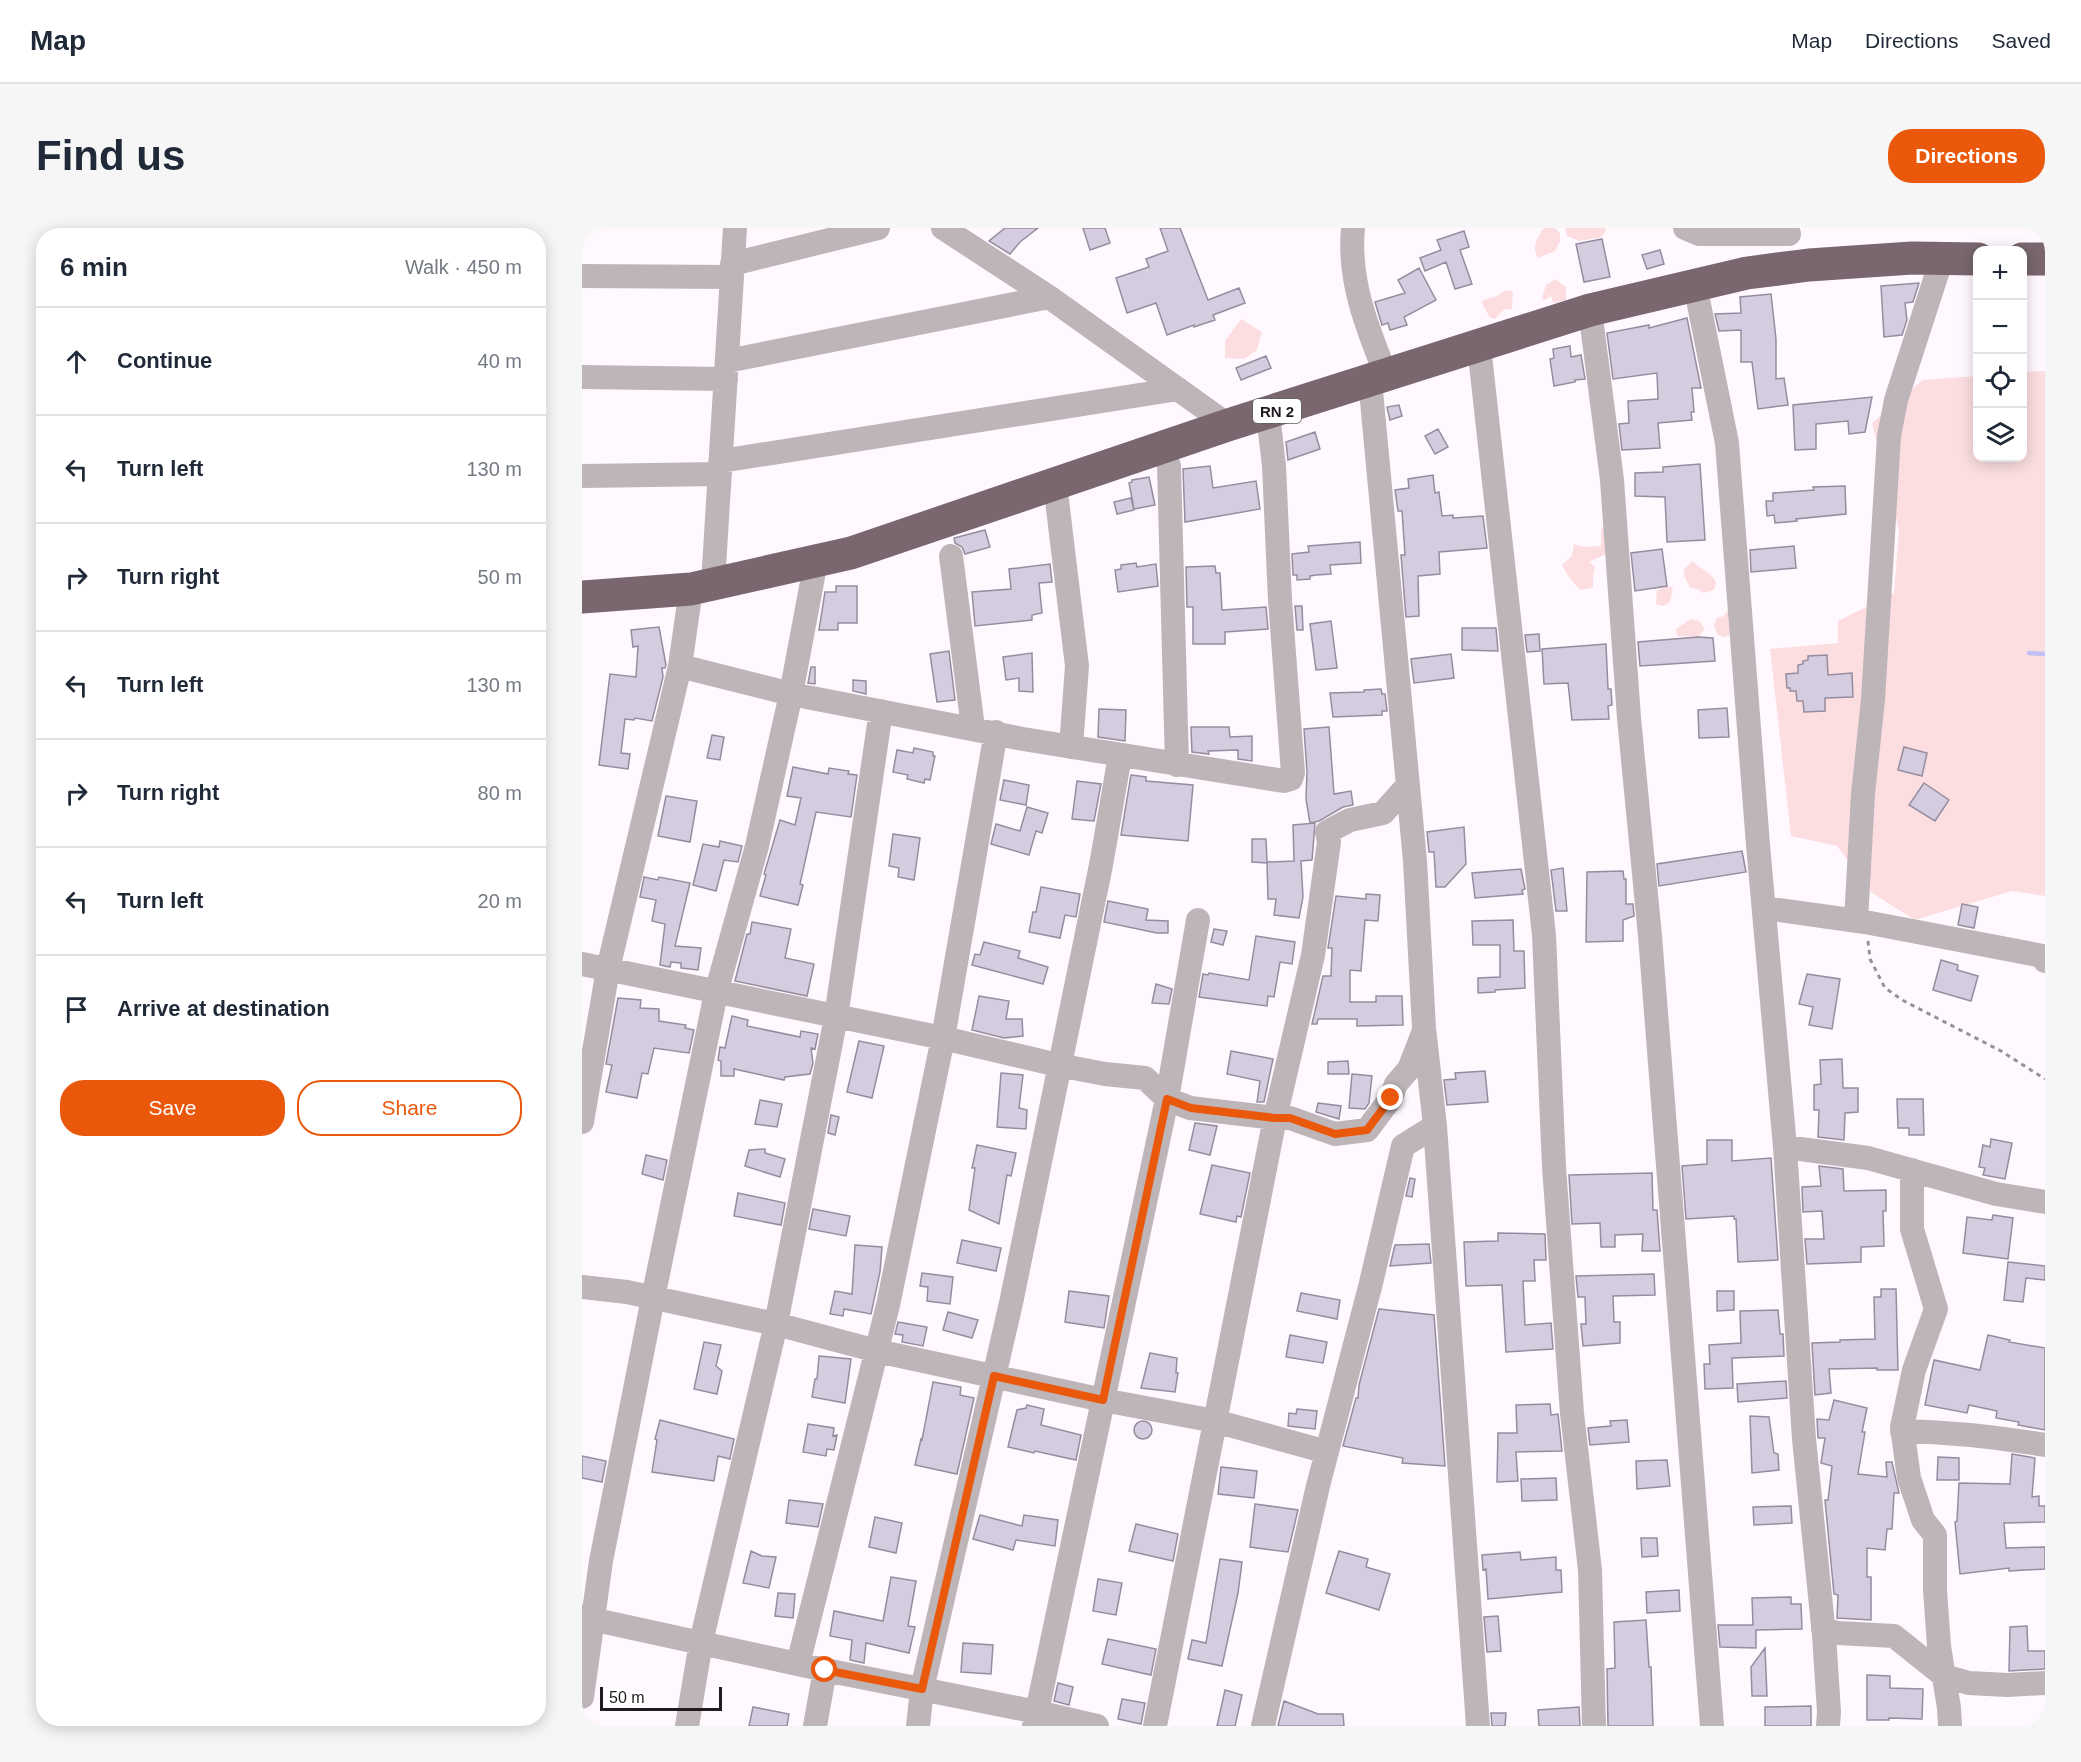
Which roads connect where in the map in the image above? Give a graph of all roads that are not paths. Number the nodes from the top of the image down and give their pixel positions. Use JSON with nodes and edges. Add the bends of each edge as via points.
{"nodes":[{"id":1,"x":735,"y":228,"type":"edge"},
{"id":2,"x":878,"y":228,"type":"edge"},
{"id":3,"x":943,"y":228,"type":"edge"},
{"id":4,"x":1353,"y":228,"type":"edge"},
{"id":5,"x":1685,"y":228,"type":"edge"},
{"id":6,"x":1756,"y":231,"type":"edge"},
{"id":7,"x":1789,"y":231,"type":"edge"},
{"id":8,"x":1942,"y":258,"type":"junction"},
{"id":9,"x":1973,"y":259,"type":"edge"},
{"id":10,"x":2027,"y":259,"type":"edge"},
{"id":11,"x":2045,"y":259,"type":"edge"},
{"id":12,"x":1809,"y":265,"type":"junction"},
{"id":13,"x":732,"y":270,"type":"junction"},
{"id":14,"x":582,"y":276,"type":"edge"},
{"id":15,"x":1695,"y":285,"type":"junction"},
{"id":16,"x":1049,"y":297,"type":"junction"},
{"id":17,"x":1590,"y":310,"type":"junction"},
{"id":18,"x":1479,"y":346,"type":"junction"},
{"id":19,"x":726,"y":370,"type":"junction"},
{"id":20,"x":582,"y":377,"type":"edge"},
{"id":21,"x":1378,"y":378,"type":"junction"},
{"id":22,"x":1178,"y":388,"type":"junction"},
{"id":23,"x":1268,"y":414,"type":"junction"},
{"id":24,"x":1228,"y":425,"type":"junction"},
{"id":25,"x":1169,"y":466,"type":"dead end"},
{"id":26,"x":720,"y":467,"type":"junction"},
{"id":27,"x":582,"y":476,"type":"edge"},
{"id":28,"x":1055,"y":484,"type":"junction"},
{"id":29,"x":951,"y":556,"type":"dead end"},
{"id":30,"x":816,"y":561,"type":"junction"},
{"id":31,"x":702,"y":586,"type":"junction"},
{"id":32,"x":582,"y":597,"type":"edge"},
{"id":33,"x":680,"y":666,"type":"junction"},
{"id":34,"x":791,"y":694,"type":"junction"},
{"id":35,"x":881,"y":711,"type":"junction"},
{"id":36,"x":985,"y":730,"type":"junction"},
{"id":37,"x":1071,"y":747,"type":"junction"},
{"id":38,"x":1119,"y":756,"type":"junction"},
{"id":39,"x":1177,"y":765,"type":"junction"},
{"id":40,"x":1408,"y":785,"type":"junction"},
{"id":41,"x":1764,"y":908,"type":"junction"},
{"id":42,"x":1198,"y":920,"type":"dead end"},
{"id":43,"x":1861,"y":922,"type":"junction"},
{"id":44,"x":2045,"y":961,"type":"edge"},
{"id":45,"x":582,"y":964,"type":"edge"},
{"id":46,"x":608,"y":969,"type":"junction"},
{"id":47,"x":716,"y":993,"type":"junction"},
{"id":48,"x":836,"y":1017,"type":"junction"},
{"id":49,"x":1425,"y":1028,"type":"junction"},
{"id":50,"x":944,"y":1038,"type":"junction"},
{"id":51,"x":1058,"y":1065,"type":"junction"},
{"id":52,"x":1167,"y":1099,"type":"junction"},
{"id":53,"x":1275,"y":1118,"type":"junction"},
{"id":54,"x":582,"y":1122,"type":"edge"},
{"id":55,"x":1435,"y":1126,"type":"junction"},
{"id":56,"x":1785,"y":1148,"type":"junction"},
{"id":57,"x":1912,"y":1170,"type":"junction"},
{"id":58,"x":2045,"y":1202,"type":"edge"},
{"id":59,"x":582,"y":1287,"type":"edge"},
{"id":60,"x":653,"y":1298,"type":"junction"},
{"id":61,"x":776,"y":1324,"type":"junction"},
{"id":62,"x":877,"y":1351,"type":"junction"},
{"id":63,"x":994,"y":1376,"type":"junction"},
{"id":64,"x":1103,"y":1400,"type":"junction"},
{"id":65,"x":1215,"y":1421,"type":"junction"},
{"id":66,"x":1902,"y":1431,"type":"junction"},
{"id":67,"x":2045,"y":1445,"type":"edge"},
{"id":68,"x":1327,"y":1452,"type":"junction"},
{"id":69,"x":587,"y":1618,"type":"edge"},
{"id":70,"x":1823,"y":1629,"type":"junction"},
{"id":71,"x":701,"y":1642,"type":"junction"},
{"id":72,"x":798,"y":1664,"type":"junction"},
{"id":73,"x":825,"y":1670,"type":"junction"},
{"id":74,"x":1944,"y":1676,"type":"junction"},
{"id":75,"x":2045,"y":1683,"type":"edge"},
{"id":76,"x":922,"y":1689,"type":"junction"},
{"id":77,"x":582,"y":1697,"type":"edge"},
{"id":78,"x":1035,"y":1719,"type":"edge"},
{"id":79,"x":687,"y":1726,"type":"edge"},
{"id":80,"x":814,"y":1726,"type":"edge"},
{"id":81,"x":918,"y":1726,"type":"edge"},
{"id":82,"x":1097,"y":1726,"type":"edge"},
{"id":83,"x":1155,"y":1726,"type":"edge"},
{"id":84,"x":1263,"y":1726,"type":"edge"},
{"id":85,"x":1478,"y":1726,"type":"edge"},
{"id":86,"x":1594,"y":1726,"type":"edge"},
{"id":87,"x":1712,"y":1726,"type":"edge"},
{"id":88,"x":1828,"y":1726,"type":"edge"},
{"id":89,"x":1950,"y":1726,"type":"edge"}],
"edges":[{"from":1,"to":13,"type":"street"},
{"from":2,"to":13,"type":"street"},
{"from":3,"to":16,"type":"street"},
{"from":4,"to":21,"type":"street","via":[[1351,251],[1356,291]]},
{"from":5,"to":6,"type":"street","via":[[1699,234]]},
{"from":6,"to":7,"type":"street"},
{"from":7,"to":12,"type":"street"},
{"from":8,"to":9,"type":"highway","number":"RN 2"},
{"from":8,"to":12,"type":"highway","number":"RN 2"},
{"from":8,"to":43,"type":"street","via":[[1896,400],[1889,436],[1873,699],[1863,794]]},
{"from":10,"to":11,"type":"highway"},
{"from":12,"to":15,"type":"highway","number":"RN 2"},
{"from":13,"to":14,"type":"street"},
{"from":13,"to":19,"type":"street"},
{"from":15,"to":17,"type":"highway","number":"RN 2"},
{"from":15,"to":41,"type":"street","via":[[1727,443]]},
{"from":16,"to":19,"type":"street"},
{"from":16,"to":22,"type":"street"},
{"from":17,"to":18,"type":"highway","number":"RN 2"},
{"from":17,"to":87,"type":"street","via":[[1612,480]]},
{"from":18,"to":21,"type":"highway","number":"RN 2"},
{"from":18,"to":86,"type":"street","via":[[1544,934],[1554,1167],[1570,1390],[1590,1570]]},
{"from":19,"to":20,"type":"street"},
{"from":19,"to":26,"type":"street"},
{"from":21,"to":23,"type":"highway","number":"RN 2"},
{"from":21,"to":40,"type":"street"},
{"from":22,"to":24,"type":"street"},
{"from":22,"to":26,"type":"street"},
{"from":23,"to":24,"type":"highway","number":"RN 2"},
{"from":23,"to":39,"type":"street","via":[[1293,772],[1291,779],[1284,781]]},
{"from":24,"to":28,"type":"highway","number":"RN 2"},
{"from":25,"to":39,"type":"street"},
{"from":26,"to":27,"type":"street"},
{"from":26,"to":31,"type":"street"},
{"from":28,"to":30,"type":"highway","number":"RN 2","via":[[851,553]]},
{"from":28,"to":37,"type":"street","via":[[1077,666]]},
{"from":29,"to":36,"type":"street"},
{"from":30,"to":31,"type":"highway","number":"RN 2"},
{"from":30,"to":34,"type":"street"},
{"from":31,"to":32,"type":"highway","number":"RN 2"},
{"from":31,"to":33,"type":"street"},
{"from":33,"to":34,"type":"street"},
{"from":33,"to":46,"type":"street"},
{"from":34,"to":35,"type":"street"},
{"from":34,"to":47,"type":"street","via":[[757,846]]},
{"from":35,"to":36,"type":"street"},
{"from":35,"to":48,"type":"street"},
{"from":36,"to":37,"type":"street"},
{"from":36,"to":50,"type":"street"},
{"from":37,"to":38,"type":"street"},
{"from":38,"to":39,"type":"street"},
{"from":38,"to":51,"type":"street","via":[[1101,865]]},
{"from":40,"to":49,"type":"street"},
{"from":40,"to":53,"type":"street","via":[[1383,813],[1350,820],[1328,832],[1313,955]]},
{"from":41,"to":43,"type":"street"},
{"from":41,"to":56,"type":"street"},
{"from":42,"to":52,"type":"street"},
{"from":43,"to":44,"type":"street","via":[[2043,956]]},
{"from":45,"to":46,"type":"street"},
{"from":46,"to":47,"type":"street"},
{"from":46,"to":54,"type":"street"},
{"from":47,"to":48,"type":"street"},
{"from":47,"to":60,"type":"street"},
{"from":48,"to":50,"type":"street"},
{"from":48,"to":61,"type":"street"},
{"from":49,"to":53,"type":"street","via":[[1409,1070],[1367,1130],[1335,1134],[1290,1118]]},
{"from":49,"to":55,"type":"street"},
{"from":50,"to":51,"type":"street"},
{"from":50,"to":62,"type":"street"},
{"from":51,"to":52,"type":"street","via":[[1145,1078]]},
{"from":51,"to":63,"type":"street"},
{"from":52,"to":53,"type":"street","via":[[1191,1108]]},
{"from":52,"to":64,"type":"street"},
{"from":53,"to":65,"type":"street"},
{"from":55,"to":68,"type":"street","via":[[1403,1146]]},
{"from":55,"to":85,"type":"street"},
{"from":56,"to":57,"type":"street","via":[[1868,1158]]},
{"from":56,"to":70,"type":"street","via":[[1804,1439]]},
{"from":57,"to":58,"type":"street","via":[[1996,1194]]},
{"from":57,"to":66,"type":"street","via":[[1912,1229],[1936,1309],[1914,1370]]},
{"from":59,"to":60,"type":"street"},
{"from":60,"to":61,"type":"street"},
{"from":60,"to":69,"type":"street"},
{"from":61,"to":62,"type":"street"},
{"from":61,"to":71,"type":"street"},
{"from":62,"to":63,"type":"street"},
{"from":62,"to":72,"type":"street"},
{"from":63,"to":64,"type":"street"},
{"from":63,"to":76,"type":"street"},
{"from":64,"to":65,"type":"street"},
{"from":64,"to":78,"type":"street"},
{"from":65,"to":68,"type":"street"},
{"from":65,"to":83,"type":"street"},
{"from":66,"to":67,"type":"street","via":[[1954,1433]]},
{"from":66,"to":74,"type":"street","via":[[1909,1478],[1923,1520],[1935,1535],[1935,1590]]},
{"from":68,"to":84,"type":"street"},
{"from":69,"to":71,"type":"street"},
{"from":69,"to":77,"type":"street"},
{"from":70,"to":74,"type":"street","via":[[1894,1636]]},
{"from":70,"to":88,"type":"street"},
{"from":71,"to":72,"type":"street"},
{"from":71,"to":79,"type":"street"},
{"from":72,"to":73,"type":"street"},
{"from":73,"to":76,"type":"street"},
{"from":73,"to":80,"type":"street"},
{"from":74,"to":75,"type":"street","via":[[1969,1683]]},
{"from":74,"to":89,"type":"street"},
{"from":76,"to":78,"type":"street"},
{"from":76,"to":81,"type":"street"},
{"from":78,"to":82,"type":"street"}]}
